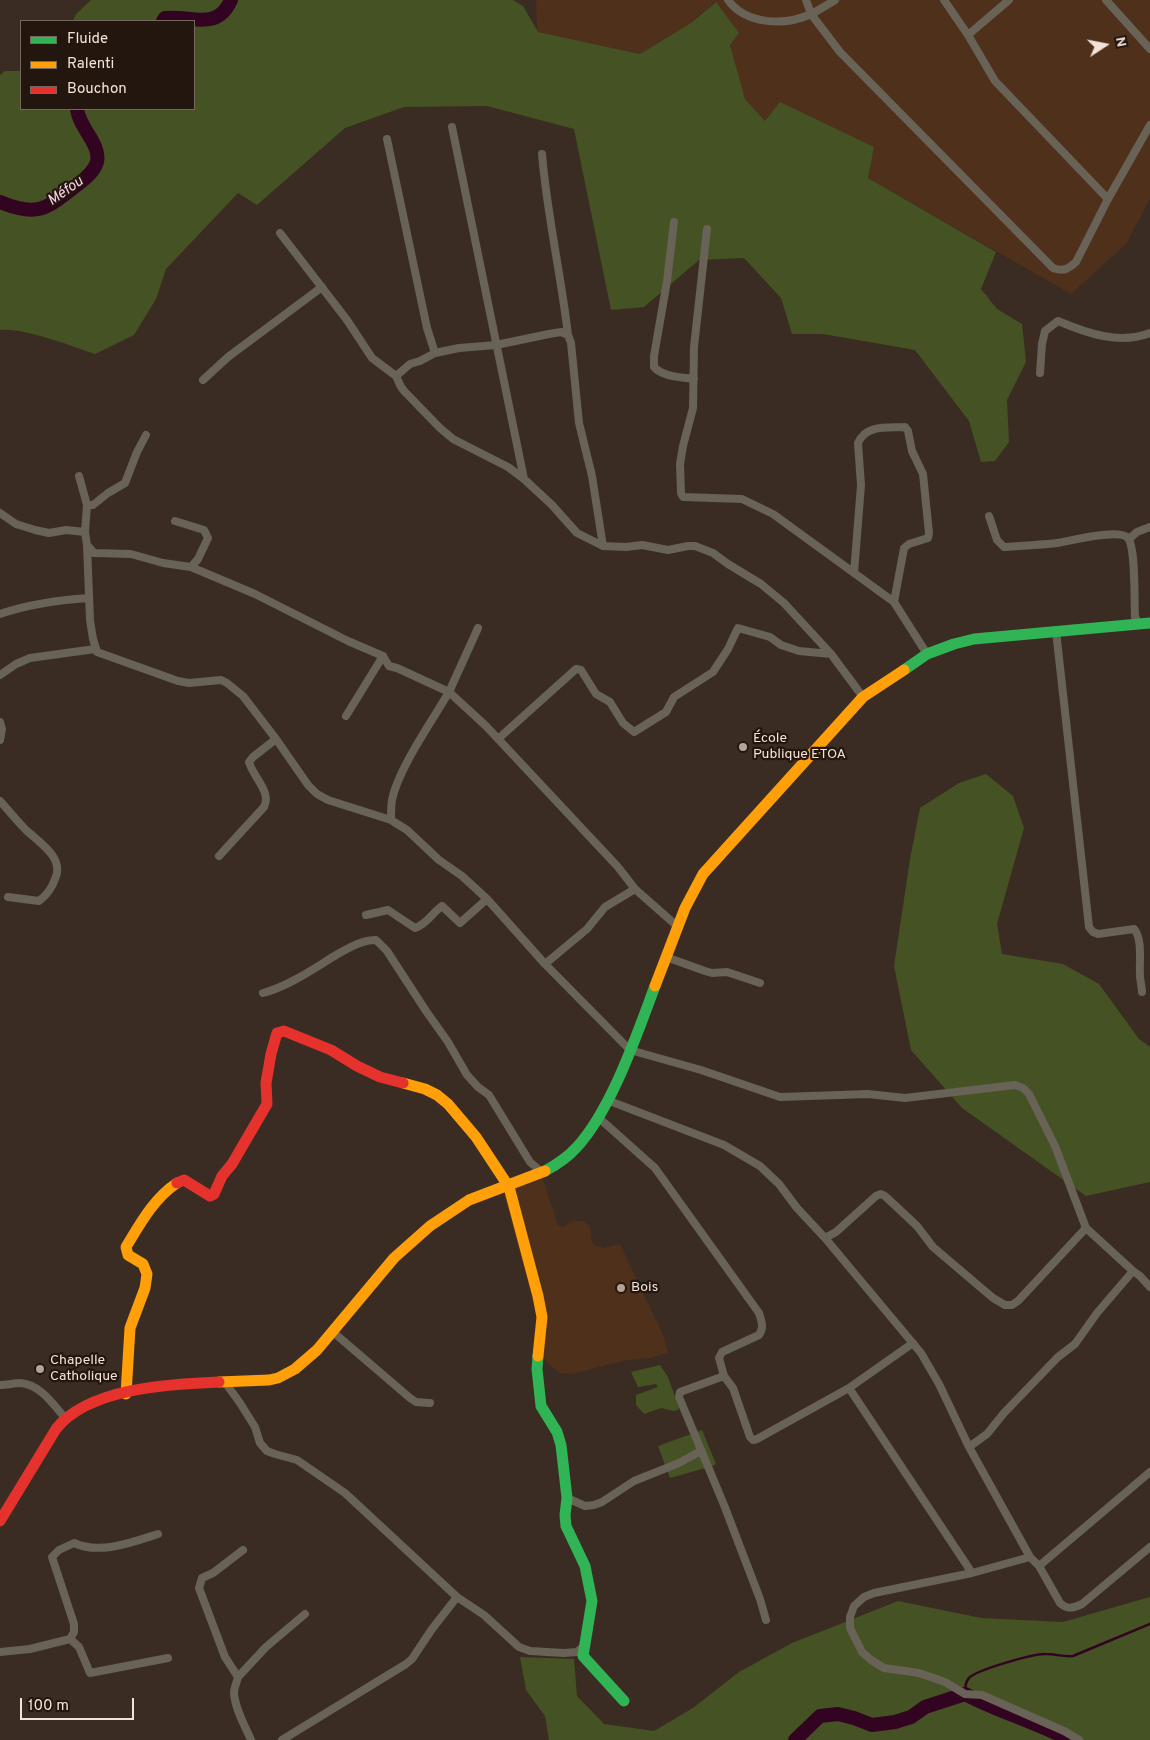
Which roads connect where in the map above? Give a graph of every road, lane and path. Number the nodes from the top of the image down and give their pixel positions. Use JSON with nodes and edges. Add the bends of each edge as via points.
{"nodes":[{"id":1,"x":728,"y":0,"type":"edge"},
{"id":2,"x":806,"y":0,"type":"edge"},
{"id":3,"x":835,"y":0,"type":"edge"},
{"id":4,"x":944,"y":0,"type":"edge"},
{"id":5,"x":1009,"y":0,"type":"edge"},
{"id":6,"x":1106,"y":0,"type":"edge"},
{"id":7,"x":811,"y":14,"type":"junction"},
{"id":8,"x":968,"y":35,"type":"junction"},
{"id":9,"x":1150,"y":49,"type":"edge"},
{"id":10,"x":1150,"y":125,"type":"edge"},
{"id":11,"x":452,"y":127,"type":"dead end"},
{"id":12,"x":386,"y":140,"type":"dead end"},
{"id":13,"x":542,"y":154,"type":"dead end"},
{"id":14,"x":1108,"y":199,"type":"junction"},
{"id":15,"x":674,"y":222,"type":"dead end"},
{"id":16,"x":707,"y":229,"type":"dead end"},
{"id":17,"x":280,"y":233,"type":"dead end"},
{"id":18,"x":322,"y":287,"type":"junction"},
{"id":19,"x":1150,"y":333,"type":"edge"},
{"id":20,"x":568,"y":335,"type":"junction"},
{"id":21,"x":496,"y":345,"type":"junction"},
{"id":22,"x":435,"y":353,"type":"junction"},
{"id":23,"x":1040,"y":373,"type":"dead end"},
{"id":24,"x":396,"y":376,"type":"junction"},
{"id":25,"x":694,"y":379,"type":"junction"},
{"id":26,"x":203,"y":380,"type":"dead end"},
{"id":27,"x":146,"y":435,"type":"dead end"},
{"id":28,"x":79,"y":476,"type":"dead end"},
{"id":29,"x":524,"y":480,"type":"junction"},
{"id":30,"x":86,"y":505,"type":"junction"},
{"id":31,"x":0,"y":513,"type":"edge"},
{"id":32,"x":989,"y":516,"type":"dead end"},
{"id":33,"x":176,"y":521,"type":"dead end"},
{"id":34,"x":1150,"y":528,"type":"edge"},
{"id":35,"x":85,"y":532,"type":"junction"},
{"id":36,"x":1129,"y":539,"type":"junction"},
{"id":37,"x":87,"y":545,"type":"junction"},
{"id":38,"x":603,"y":546,"type":"junction"},
{"id":39,"x":192,"y":566,"type":"junction"},
{"id":40,"x":854,"y":573,"type":"junction"},
{"id":41,"x":89,"y":598,"type":"junction"},
{"id":42,"x":894,"y":602,"type":"junction"},
{"id":43,"x":0,"y":614,"type":"edge"},
{"id":44,"x":1145,"y":624,"type":"edge"},
{"id":45,"x":478,"y":628,"type":"dead end"},
{"id":46,"x":1056,"y":631,"type":"junction"},
{"id":47,"x":95,"y":649,"type":"junction"},
{"id":48,"x":831,"y":654,"type":"junction"},
{"id":49,"x":927,"y":654,"type":"junction"},
{"id":50,"x":383,"y":656,"type":"junction"},
{"id":51,"x":0,"y":675,"type":"edge"},
{"id":52,"x":449,"y":692,"type":"junction"},
{"id":53,"x":863,"y":697,"type":"junction"},
{"id":54,"x":346,"y":716,"type":"dead end"},
{"id":55,"x":0,"y":722,"type":"edge"},
{"id":56,"x":276,"y":739,"type":"junction"},
{"id":57,"x":498,"y":739,"type":"junction"},
{"id":58,"x":0,"y":740,"type":"edge"},
{"id":59,"x":0,"y":801,"type":"edge"},
{"id":60,"x":391,"y":820,"type":"junction"},
{"id":61,"x":219,"y":856,"type":"dead end"},
{"id":62,"x":635,"y":888,"type":"junction"},
{"id":63,"x":8,"y":897,"type":"dead end"},
{"id":64,"x":487,"y":899,"type":"junction"},
{"id":65,"x":366,"y":915,"type":"dead end"},
{"id":66,"x":677,"y":926,"type":"junction"},
{"id":67,"x":666,"y":957,"type":"junction"},
{"id":68,"x":545,"y":964,"type":"junction"},
{"id":69,"x":760,"y":983,"type":"dead end"},
{"id":70,"x":262,"y":992,"type":"dead end"},
{"id":71,"x":1142,"y":992,"type":"dead end"},
{"id":72,"x":630,"y":1050,"type":"junction"},
{"id":73,"x":608,"y":1100,"type":"junction"},
{"id":74,"x":599,"y":1118,"type":"junction"},
{"id":75,"x":543,"y":1173,"type":"junction"},
{"id":76,"x":509,"y":1187,"type":"junction"},
{"id":77,"x":1086,"y":1228,"type":"junction"},
{"id":78,"x":825,"y":1238,"type":"junction"},
{"id":79,"x":1133,"y":1271,"type":"junction"},
{"id":80,"x":1150,"y":1287,"type":"edge"},
{"id":81,"x":333,"y":1332,"type":"junction"},
{"id":82,"x":912,"y":1343,"type":"junction"},
{"id":83,"x":724,"y":1376,"type":"junction"},
{"id":84,"x":224,"y":1381,"type":"junction"},
{"id":85,"x":0,"y":1385,"type":"edge"},
{"id":86,"x":849,"y":1388,"type":"junction"},
{"id":87,"x":126,"y":1394,"type":"junction"},
{"id":88,"x":430,"y":1403,"type":"dead end"},
{"id":89,"x":64,"y":1418,"type":"junction"},
{"id":90,"x":969,"y":1446,"type":"junction"},
{"id":91,"x":701,"y":1451,"type":"junction"},
{"id":92,"x":1150,"y":1472,"type":"edge"},
{"id":93,"x":567,"y":1498,"type":"junction"},
{"id":94,"x":0,"y":1521,"type":"edge"},
{"id":95,"x":158,"y":1534,"type":"dead end"},
{"id":96,"x":1150,"y":1547,"type":"edge"},
{"id":97,"x":243,"y":1550,"type":"dead end"},
{"id":98,"x":1030,"y":1557,"type":"junction"},
{"id":99,"x":1039,"y":1566,"type":"junction"},
{"id":100,"x":972,"y":1573,"type":"junction"},
{"id":101,"x":457,"y":1597,"type":"junction"},
{"id":102,"x":305,"y":1614,"type":"dead end"},
{"id":103,"x":766,"y":1620,"type":"dead end"},
{"id":104,"x":70,"y":1639,"type":"junction"},
{"id":105,"x":586,"y":1644,"type":"junction"},
{"id":106,"x":0,"y":1652,"type":"edge"},
{"id":107,"x":168,"y":1658,"type":"dead end"},
{"id":108,"x":238,"y":1677,"type":"junction"},
{"id":109,"x":624,"y":1701,"type":"dead end"},
{"id":110,"x":251,"y":1740,"type":"edge"},
{"id":111,"x":282,"y":1740,"type":"edge"},
{"id":112,"x":1080,"y":1740,"type":"edge"}],
"edges":[{"from":1,"to":7,"type":"street","via":[[736,10],[755,19],[781,22]]},
{"from":2,"to":7,"type":"street"},
{"from":3,"to":7,"type":"street"},
{"from":4,"to":8,"type":"street"},
{"from":5,"to":8,"type":"street"},
{"from":6,"to":9,"type":"street"},
{"from":7,"to":14,"type":"street","via":[[840,52],[1053,268],[1061,271],[1076,262]]},
{"from":8,"to":14,"type":"street","via":[[995,81]]},
{"from":10,"to":14,"type":"street"},
{"from":11,"to":21,"type":"street"},
{"from":12,"to":22,"type":"street"},
{"from":13,"to":20,"type":"street"},
{"from":15,"to":25,"type":"street","via":[[654,367],[670,375]]},
{"from":16,"to":25,"type":"street","via":[[694,347]]},
{"from":17,"to":18,"type":"street"},
{"from":18,"to":24,"type":"street","via":[[372,358]]},
{"from":18,"to":26,"type":"street","via":[[228,357]]},
{"from":19,"to":23,"type":"street","via":[[1137,338],[1104,336],[1058,321],[1045,331]]},
{"from":20,"to":21,"type":"street","via":[[561,332]]},
{"from":20,"to":38,"type":"street","via":[[579,423],[592,476]]},
{"from":21,"to":22,"type":"street"},
{"from":21,"to":29,"type":"street"},
{"from":22,"to":24,"type":"street","via":[[410,364]]},
{"from":24,"to":29,"type":"street","via":[[401,387],[453,439]]},
{"from":25,"to":40,"type":"street","via":[[693,408],[680,464],[683,497],[742,499],[773,514]]},
{"from":27,"to":30,"type":"street","via":[[125,483],[93,505]]},
{"from":28,"to":30,"type":"street"},
{"from":29,"to":38,"type":"street","via":[[577,533]]},
{"from":30,"to":35,"type":"street"},
{"from":31,"to":35,"type":"street","via":[[16,524],[35,530]]},
{"from":32,"to":36,"type":"street","via":[[997,540],[1004,547],[1057,543],[1096,535],[1124,535]]},
{"from":33,"to":39,"type":"street","via":[[204,530],[208,538]]},
{"from":34,"to":36,"type":"street"},
{"from":35,"to":37,"type":"street"},
{"from":36,"to":44,"type":"street","via":[[1133,552],[1135,617]]},
{"from":37,"to":39,"type":"street","via":[[94,553],[131,554],[163,563]]},
{"from":37,"to":41,"type":"street"},
{"from":38,"to":48,"type":"street","via":[[642,545],[668,550],[688,546],[713,553],[784,603]]},
{"from":39,"to":50,"type":"street"},
{"from":40,"to":42,"type":"street"},
{"from":40,"to":42,"type":"street","via":[[861,485],[858,443],[867,431],[905,427],[923,474],[929,533],[928,538],[904,548]]},
{"from":41,"to":43,"type":"street","via":[[42,603]]},
{"from":41,"to":47,"type":"street"},
{"from":42,"to":49,"type":"street"},
{"from":44,"to":46,"type":"street"},
{"from":45,"to":52,"type":"street"},
{"from":46,"to":49,"type":"street","via":[[974,639]]},
{"from":46,"to":71,"type":"street","via":[[1089,927],[1098,934],[1134,929],[1137,932]]},
{"from":47,"to":51,"type":"street","via":[[30,658]]},
{"from":47,"to":56,"type":"street","via":[[178,681],[221,680],[243,696]]},
{"from":48,"to":53,"type":"street"},
{"from":48,"to":57,"type":"street","via":[[799,651],[770,637],[738,628],[713,672],[674,697],[666,712],[634,732],[623,723],[610,702],[596,694],[581,670],[576,669]]},
{"from":49,"to":53,"type":"street"},
{"from":50,"to":52,"type":"street","via":[[389,666]]},
{"from":50,"to":54,"type":"street"},
{"from":52,"to":57,"type":"street"},
{"from":52,"to":60,"type":"street","via":[[396,787]]},
{"from":53,"to":66,"type":"street","via":[[703,874]]},
{"from":55,"to":58,"type":"street"},
{"from":56,"to":60,"type":"street","via":[[317,794]]},
{"from":56,"to":61,"type":"street","via":[[250,762],[267,802]]},
{"from":57,"to":62,"type":"street"},
{"from":59,"to":63,"type":"street","via":[[50,853],[57,862],[58,872],[39,901]]},
{"from":60,"to":64,"type":"street"},
{"from":62,"to":66,"type":"street"},
{"from":62,"to":68,"type":"street","via":[[605,907],[586,929]]},
{"from":64,"to":65,"type":"street","via":[[460,923],[442,906],[415,928],[388,910]]},
{"from":64,"to":68,"type":"street"},
{"from":66,"to":67,"type":"street"},
{"from":67,"to":69,"type":"street","via":[[712,973],[727,972]]},
{"from":67,"to":72,"type":"street"},
{"from":68,"to":72,"type":"street"},
{"from":70,"to":75,"type":"street","via":[[277,989],[350,947],[366,940],[376,940],[388,951],[467,1075],[489,1095],[530,1162]]},
{"from":72,"to":73,"type":"street"},
{"from":72,"to":77,"type":"street","via":[[780,1097],[868,1094],[906,1098],[1015,1085],[1023,1088],[1054,1146]]},
{"from":73,"to":74,"type":"street"},
{"from":73,"to":78,"type":"street","via":[[714,1140],[760,1166]]},
{"from":74,"to":75,"type":"street","via":[[568,1157]]},
{"from":74,"to":83,"type":"street","via":[[655,1168],[759,1313],[762,1324],[759,1335],[720,1354]]},
{"from":75,"to":76,"type":"street"},
{"from":76,"to":81,"type":"street","via":[[470,1200],[431,1225],[389,1265]]},
{"from":76,"to":87,"type":"street","via":[[476,1137],[437,1095],[380,1077],[331,1050],[284,1031],[277,1033],[266,1083],[267,1104],[214,1194],[210,1196],[184,1180],[180,1181],[161,1196],[141,1220],[126,1247],[127,1255],[141,1261],[147,1273],[130,1327]]},
{"from":76,"to":93,"type":"street","via":[[540,1303],[542,1317],[537,1369],[541,1406],[561,1445]]},
{"from":77,"to":78,"type":"street","via":[[1012,1305],[993,1298],[933,1246],[917,1226],[881,1194]]},
{"from":77,"to":79,"type":"street"},
{"from":78,"to":82,"type":"street"},
{"from":79,"to":80,"type":"street"},
{"from":79,"to":90,"type":"street","via":[[1075,1344],[1058,1357],[987,1434]]},
{"from":81,"to":84,"type":"street","via":[[302,1364],[282,1377],[267,1381]]},
{"from":81,"to":88,"type":"street","via":[[410,1398]]},
{"from":82,"to":86,"type":"street"},
{"from":82,"to":90,"type":"street","via":[[939,1384]]},
{"from":83,"to":86,"type":"street","via":[[733,1388],[752,1440]]},
{"from":83,"to":91,"type":"street","via":[[680,1392],[679,1397]]},
{"from":84,"to":87,"type":"street"},
{"from":84,"to":101,"type":"street","via":[[267,1451],[297,1460],[344,1493]]},
{"from":85,"to":89,"type":"street","via":[[30,1385],[43,1394]]},
{"from":86,"to":100,"type":"street"},
{"from":87,"to":89,"type":"street","via":[[101,1398]]},
{"from":89,"to":94,"type":"street"},
{"from":90,"to":98,"type":"street"},
{"from":91,"to":93,"type":"street","via":[[679,1464],[634,1482],[594,1505],[585,1506]]},
{"from":91,"to":103,"type":"street"},
{"from":92,"to":99,"type":"street"},
{"from":93,"to":105,"type":"street","via":[[566,1526],[585,1566],[592,1601]]},
{"from":95,"to":104,"type":"street","via":[[123,1546],[96,1547],[74,1543],[52,1556],[74,1624]]},
{"from":96,"to":99,"type":"street","via":[[1082,1604],[1072,1608],[1060,1603]]},
{"from":97,"to":108,"type":"street","via":[[214,1573],[202,1578],[199,1588],[225,1657]]},
{"from":98,"to":99,"type":"street"},
{"from":98,"to":100,"type":"street"},
{"from":100,"to":112,"type":"street","via":[[864,1597],[854,1606],[850,1617],[850,1628],[862,1652],[884,1668],[919,1673],[945,1682],[964,1694],[982,1695]]},
{"from":101,"to":105,"type":"street","via":[[484,1615],[519,1646],[530,1651],[577,1652]]},
{"from":101,"to":111,"type":"street","via":[[406,1664]]},
{"from":102,"to":108,"type":"street"},
{"from":104,"to":106,"type":"street","via":[[30,1649]]},
{"from":104,"to":107,"type":"street","via":[[79,1647],[90,1673]]},
{"from":105,"to":109,"type":"street","via":[[583,1656]]},
{"from":108,"to":110,"type":"street","via":[[235,1701]]}]}
